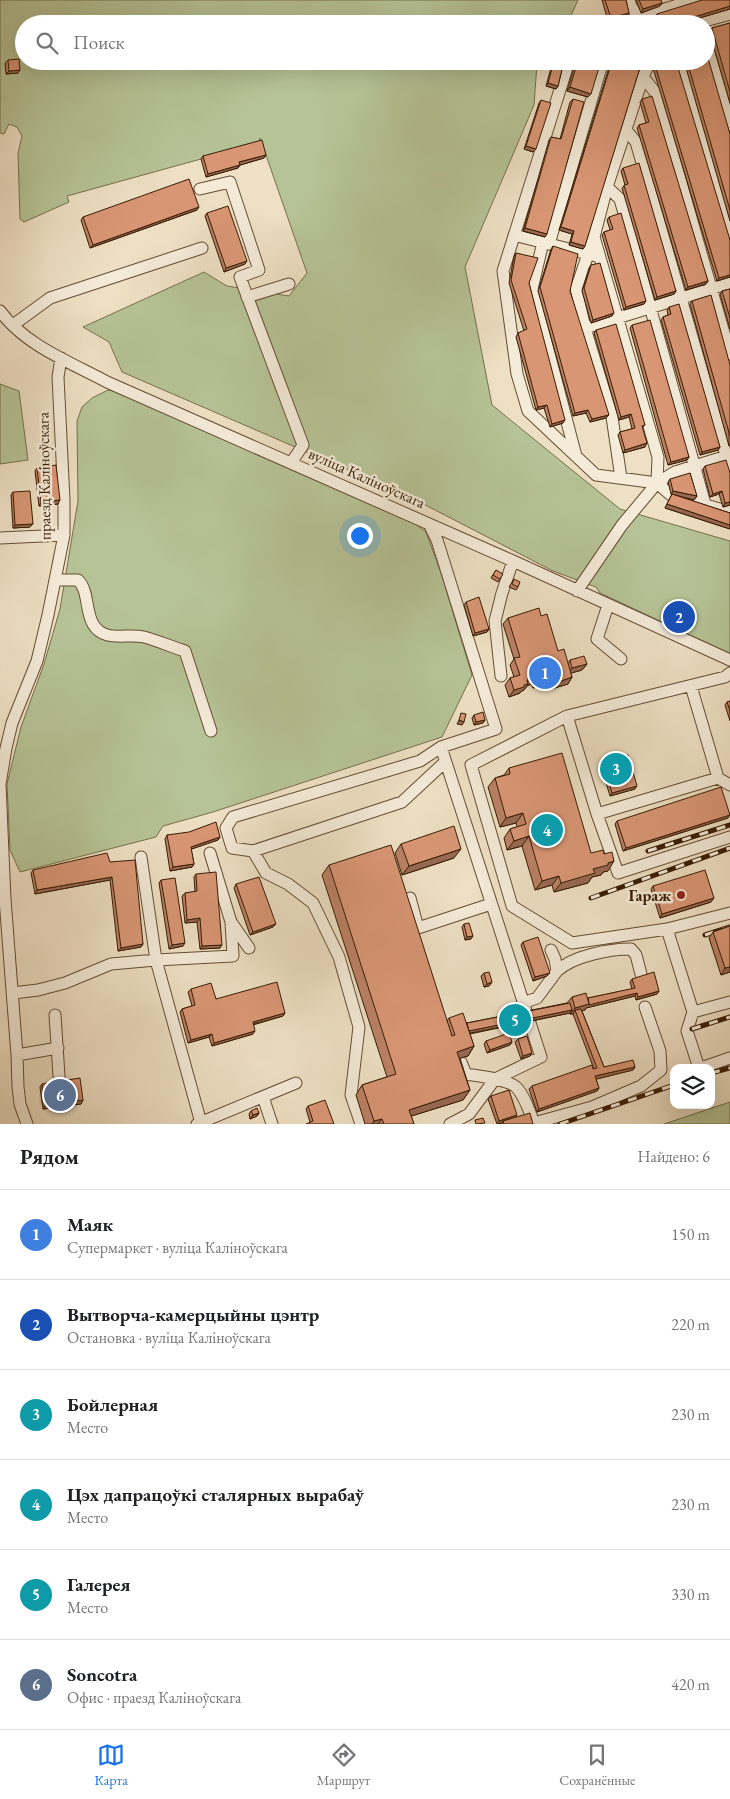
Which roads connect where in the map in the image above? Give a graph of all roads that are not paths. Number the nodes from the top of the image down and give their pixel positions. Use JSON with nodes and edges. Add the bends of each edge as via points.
{"nodes":[{"id":1,"x":629,"y":0,"type":"edge"},
{"id":2,"x":694,"y":0,"type":"edge"},
{"id":3,"x":665,"y":4,"type":"edge"},
{"id":4,"x":730,"y":14,"type":"edge"},
{"id":5,"x":634,"y":15,"type":"edge"},
{"id":6,"x":649,"y":15,"type":"edge"},
{"id":7,"x":715,"y":18,"type":"edge"},
{"id":8,"x":566,"y":70,"type":"edge"},
{"id":9,"x":600,"y":70,"type":"edge"},
{"id":10,"x":646,"y":70,"type":"edge"},
{"id":11,"x":682,"y":70,"type":"edge"},
{"id":12,"x":714,"y":70,"type":"edge"},
{"id":13,"x":643,"y":77,"type":"junction"},
{"id":14,"x":730,"y":124,"type":"edge"},
{"id":15,"x":626,"y":130,"type":"junction"},
{"id":16,"x":607,"y":187,"type":"junction"},
{"id":17,"x":200,"y":190,"type":"dead end"},
{"id":18,"x":514,"y":235,"type":"junction"},
{"id":19,"x":594,"y":237,"type":"junction"},
{"id":20,"x":730,"y":241,"type":"edge"},
{"id":21,"x":546,"y":243,"type":"junction"},
{"id":22,"x":202,"y":248,"type":"dead end"},
{"id":23,"x":588,"y":254,"type":"junction"},
{"id":24,"x":600,"y":257,"type":"junction"},
{"id":25,"x":288,"y":284,"type":"dead end"},
{"id":26,"x":730,"y":284,"type":"edge"},
{"id":27,"x":711,"y":289,"type":"junction"},
{"id":28,"x":247,"y":296,"type":"junction"},
{"id":29,"x":681,"y":299,"type":"junction"},
{"id":30,"x":650,"y":308,"type":"junction"},
{"id":31,"x":0,"y":311,"type":"edge"},
{"id":32,"x":618,"y":318,"type":"junction"},
{"id":33,"x":13,"y":325,"type":"junction"},
{"id":34,"x":585,"y":328,"type":"junction"},
{"id":35,"x":730,"y":354,"type":"edge"},
{"id":36,"x":61,"y":358,"type":"junction"},
{"id":37,"x":576,"y":456,"type":"junction"},
{"id":38,"x":728,"y":456,"type":"edge"},
{"id":39,"x":291,"y":463,"type":"junction"},
{"id":40,"x":694,"y":466,"type":"junction"},
{"id":41,"x":730,"y":470,"type":"edge"},
{"id":42,"x":621,"y":478,"type":"junction"},
{"id":43,"x":657,"y":483,"type":"junction"},
{"id":44,"x":705,"y":504,"type":"junction"},
{"id":45,"x":730,"y":512,"type":"edge"},
{"id":46,"x":429,"y":524,"type":"junction"},
{"id":47,"x":64,"y":536,"type":"junction"},
{"id":48,"x":0,"y":538,"type":"edge"},
{"id":49,"x":513,"y":561,"type":"junction"},
{"id":50,"x":56,"y":580,"type":"junction"},
{"id":51,"x":577,"y":591,"type":"junction"},
{"id":52,"x":608,"y":605,"type":"junction"},
{"id":53,"x":621,"y":659,"type":"dead end"},
{"id":54,"x":730,"y":660,"type":"edge"},
{"id":55,"x":730,"y":673,"type":"edge"},
{"id":56,"x":501,"y":676,"type":"dead end"},
{"id":57,"x":691,"y":686,"type":"junction"},
{"id":58,"x":567,"y":716,"type":"junction"},
{"id":59,"x":0,"y":722,"type":"edge"},
{"id":60,"x":12,"y":723,"type":"junction"},
{"id":61,"x":211,"y":731,"type":"dead end"},
{"id":62,"x":441,"y":747,"type":"junction"},
{"id":63,"x":3,"y":748,"type":"edge"},
{"id":64,"x":446,"y":762,"type":"junction"},
{"id":65,"x":718,"y":778,"type":"junction"},
{"id":66,"x":730,"y":785,"type":"edge"},
{"id":67,"x":596,"y":814,"type":"junction"},
{"id":68,"x":730,"y":837,"type":"edge"},
{"id":69,"x":253,"y":851,"type":"junction"},
{"id":70,"x":210,"y":853,"type":"dead end"},
{"id":71,"x":141,"y":857,"type":"dead end"},
{"id":72,"x":410,"y":898,"type":"edge"},
{"id":73,"x":3,"y":900,"type":"edge"},
{"id":74,"x":491,"y":904,"type":"junction"},
{"id":75,"x":730,"y":913,"type":"edge"},
{"id":76,"x":231,"y":922,"type":"junction"},
{"id":77,"x":667,"y":929,"type":"junction"},
{"id":78,"x":249,"y":948,"type":"dead end"},
{"id":79,"x":551,"y":950,"type":"dead end"},
{"id":80,"x":156,"y":960,"type":"junction"},
{"id":81,"x":557,"y":972,"type":"junction"},
{"id":82,"x":642,"y":974,"type":"edge"},
{"id":83,"x":13,"y":993,"type":"junction"},
{"id":84,"x":730,"y":1002,"type":"edge"},
{"id":85,"x":524,"y":1003,"type":"junction"},
{"id":86,"x":645,"y":1007,"type":"dead end"},
{"id":87,"x":693,"y":1012,"type":"junction"},
{"id":88,"x":55,"y":1015,"type":"dead end"},
{"id":89,"x":58,"y":1048,"type":"junction"},
{"id":90,"x":18,"y":1055,"type":"junction"},
{"id":91,"x":730,"y":1058,"type":"edge"},
{"id":92,"x":461,"y":1062,"type":"edge"},
{"id":93,"x":698,"y":1064,"type":"edge"},
{"id":94,"x":711,"y":1064,"type":"edge"},
{"id":95,"x":59,"y":1076,"type":"dead end"},
{"id":96,"x":495,"y":1078,"type":"junction"},
{"id":97,"x":296,"y":1083,"type":"dead end"},
{"id":98,"x":263,"y":1096,"type":"junction"},
{"id":99,"x":199,"y":1123,"type":"edge"},
{"id":100,"x":27,"y":1124,"type":"edge"},
{"id":101,"x":272,"y":1124,"type":"edge"},
{"id":102,"x":361,"y":1124,"type":"edge"},
{"id":103,"x":450,"y":1124,"type":"edge"}],
"edges":[{"from":1,"to":5,"type":"street"},
{"from":2,"to":3,"type":"street"},
{"from":3,"to":6,"type":"street"},
{"from":4,"to":7,"type":"street"},
{"from":8,"to":18,"type":"street"},
{"from":9,"to":21,"type":"street"},
{"from":10,"to":13,"type":"street"},
{"from":11,"to":20,"type":"street"},
{"from":12,"to":14,"type":"street"},
{"from":13,"to":15,"type":"street"},
{"from":13,"to":27,"type":"street","via":[[654,92]]},
{"from":15,"to":16,"type":"street"},
{"from":15,"to":29,"type":"street","via":[[636,142]]},
{"from":16,"to":19,"type":"street"},
{"from":16,"to":30,"type":"street","via":[[620,199]]},
{"from":17,"to":28,"type":"street","via":[[230,182],[259,270],[240,277]]},
{"from":18,"to":21,"type":"street"},
{"from":18,"to":37,"type":"street","via":[[503,271],[517,374],[528,411]]},
{"from":19,"to":23,"type":"street"},
{"from":19,"to":24,"type":"street"},
{"from":21,"to":23,"type":"street"},
{"from":21,"to":37,"type":"street","via":[[532,289]]},
{"from":22,"to":33,"type":"street","via":[[50,298]]},
{"from":23,"to":24,"type":"street"},
{"from":23,"to":34,"type":"street","via":[[576,289]]},
{"from":24,"to":32,"type":"street"},
{"from":25,"to":28,"type":"street"},
{"from":26,"to":27,"type":"street"},
{"from":27,"to":29,"type":"street"},
{"from":27,"to":35,"type":"street"},
{"from":28,"to":39,"type":"street","via":[[303,445]]},
{"from":29,"to":30,"type":"street"},
{"from":29,"to":38,"type":"street"},
{"from":30,"to":32,"type":"street"},
{"from":30,"to":40,"type":"street"},
{"from":31,"to":33,"type":"street","name":"вуліца Каліноўскага"},
{"from":32,"to":34,"type":"street"},
{"from":32,"to":43,"type":"street","via":[[658,457]]},
{"from":33,"to":36,"type":"street","name":"вуліца Каліноўскага"},
{"from":34,"to":42,"type":"street","via":[[612,417]]},
{"from":36,"to":39,"type":"street","name":"вуліца Каліноўскага","via":[[107,382]]},
{"from":36,"to":47,"type":"street","name":"праезд Каліноўскага","via":[[58,377]]},
{"from":37,"to":42,"type":"street","via":[[596,475]]},
{"from":38,"to":40,"type":"street"},
{"from":38,"to":41,"type":"street"},
{"from":39,"to":46,"type":"street","name":"вуліца Каліноўскага"},
{"from":40,"to":43,"type":"street"},
{"from":40,"to":44,"type":"street"},
{"from":42,"to":43,"type":"street"},
{"from":43,"to":44,"type":"street","via":[[670,495]]},
{"from":43,"to":51,"type":"street","via":[[622,525]]},
{"from":44,"to":45,"type":"street"},
{"from":46,"to":49,"type":"street","name":"вуліца Каліноўскага"},
{"from":46,"to":62,"type":"street","via":[[437,540],[496,729]]},
{"from":47,"to":48,"type":"street"},
{"from":47,"to":50,"type":"street","name":"праезд Каліноўскага"},
{"from":49,"to":51,"type":"street","name":"вуліца Каліноўскага"},
{"from":49,"to":56,"type":"street","via":[[495,621]]},
{"from":50,"to":60,"type":"street","name":"праезд Каліноўскага","via":[[37,661]]},
{"from":50,"to":61,"type":"street","via":[[78,580],[83,585],[90,616],[98,630],[106,635],[143,637],[185,651]]},
{"from":51,"to":52,"type":"street","name":"вуліца Каліноўскага"},
{"from":52,"to":53,"type":"street","via":[[597,639]]},
{"from":52,"to":54,"type":"street","name":"вуліца Каліноўскага"},
{"from":55,"to":57,"type":"street"},
{"from":57,"to":58,"type":"street"},
{"from":57,"to":65,"type":"street"},
{"from":58,"to":67,"type":"street"},
{"from":58,"to":77,"type":"street","via":[[471,765],[512,906],[572,943]]},
{"from":59,"to":60,"type":"street"},
{"from":60,"to":63,"type":"street","name":"праезд Каліноўскага"},
{"from":62,"to":64,"type":"street"},
{"from":62,"to":69,"type":"street","via":[[420,761],[233,817],[226,828],[232,848]]},
{"from":63,"to":73,"type":"street","name":"праезд Каліноўскага","via":[[0,784]]},
{"from":64,"to":69,"type":"street","via":[[402,802]]},
{"from":64,"to":74,"type":"street"},
{"from":65,"to":66,"type":"street"},
{"from":65,"to":67,"type":"street"},
{"from":67,"to":68,"type":"street","via":[[618,873]]},
{"from":69,"to":102,"type":"street","via":[[266,873],[288,884],[313,903],[339,958],[359,1027],[350,1095]]},
{"from":70,"to":76,"type":"street"},
{"from":71,"to":80,"type":"street"},
{"from":72,"to":74,"type":"street","via":[[418,928]]},
{"from":73,"to":83,"type":"street","name":"праезд Каліноўскага"},
{"from":74,"to":85,"type":"street"},
{"from":75,"to":77,"type":"street"},
{"from":76,"to":78,"type":"street"},
{"from":76,"to":80,"type":"street","via":[[234,956]]},
{"from":77,"to":87,"type":"street"},
{"from":79,"to":81,"type":"street"},
{"from":80,"to":83,"type":"street","via":[[111,964],[65,983]]},
{"from":80,"to":99,"type":"street"},
{"from":81,"to":82,"type":"street","via":[[580,958],[631,949]]},
{"from":81,"to":85,"type":"street","via":[[537,998]]},
{"from":83,"to":90,"type":"street","name":"праезд Каліноўскага"},
{"from":84,"to":87,"type":"street"},
{"from":85,"to":96,"type":"street","via":[[541,1057]]},
{"from":86,"to":96,"type":"street","via":[[660,1051],[661,1070],[641,1086],[592,1107],[534,1123],[525,1100],[515,1086]]},
{"from":87,"to":93,"type":"street","via":[[687,1031]]},
{"from":88,"to":89,"type":"street"},
{"from":89,"to":90,"type":"street"},
{"from":89,"to":95,"type":"street"},
{"from":90,"to":100,"type":"street","name":"праезд Каліноўскага","via":[[20,1104]]},
{"from":91,"to":94,"type":"street"},
{"from":92,"to":96,"type":"street","via":[[466,1074]]},
{"from":96,"to":103,"type":"street","via":[[469,1114]]},
{"from":97,"to":98,"type":"street"},
{"from":98,"to":99,"type":"street"},
{"from":98,"to":101,"type":"street"}]}
